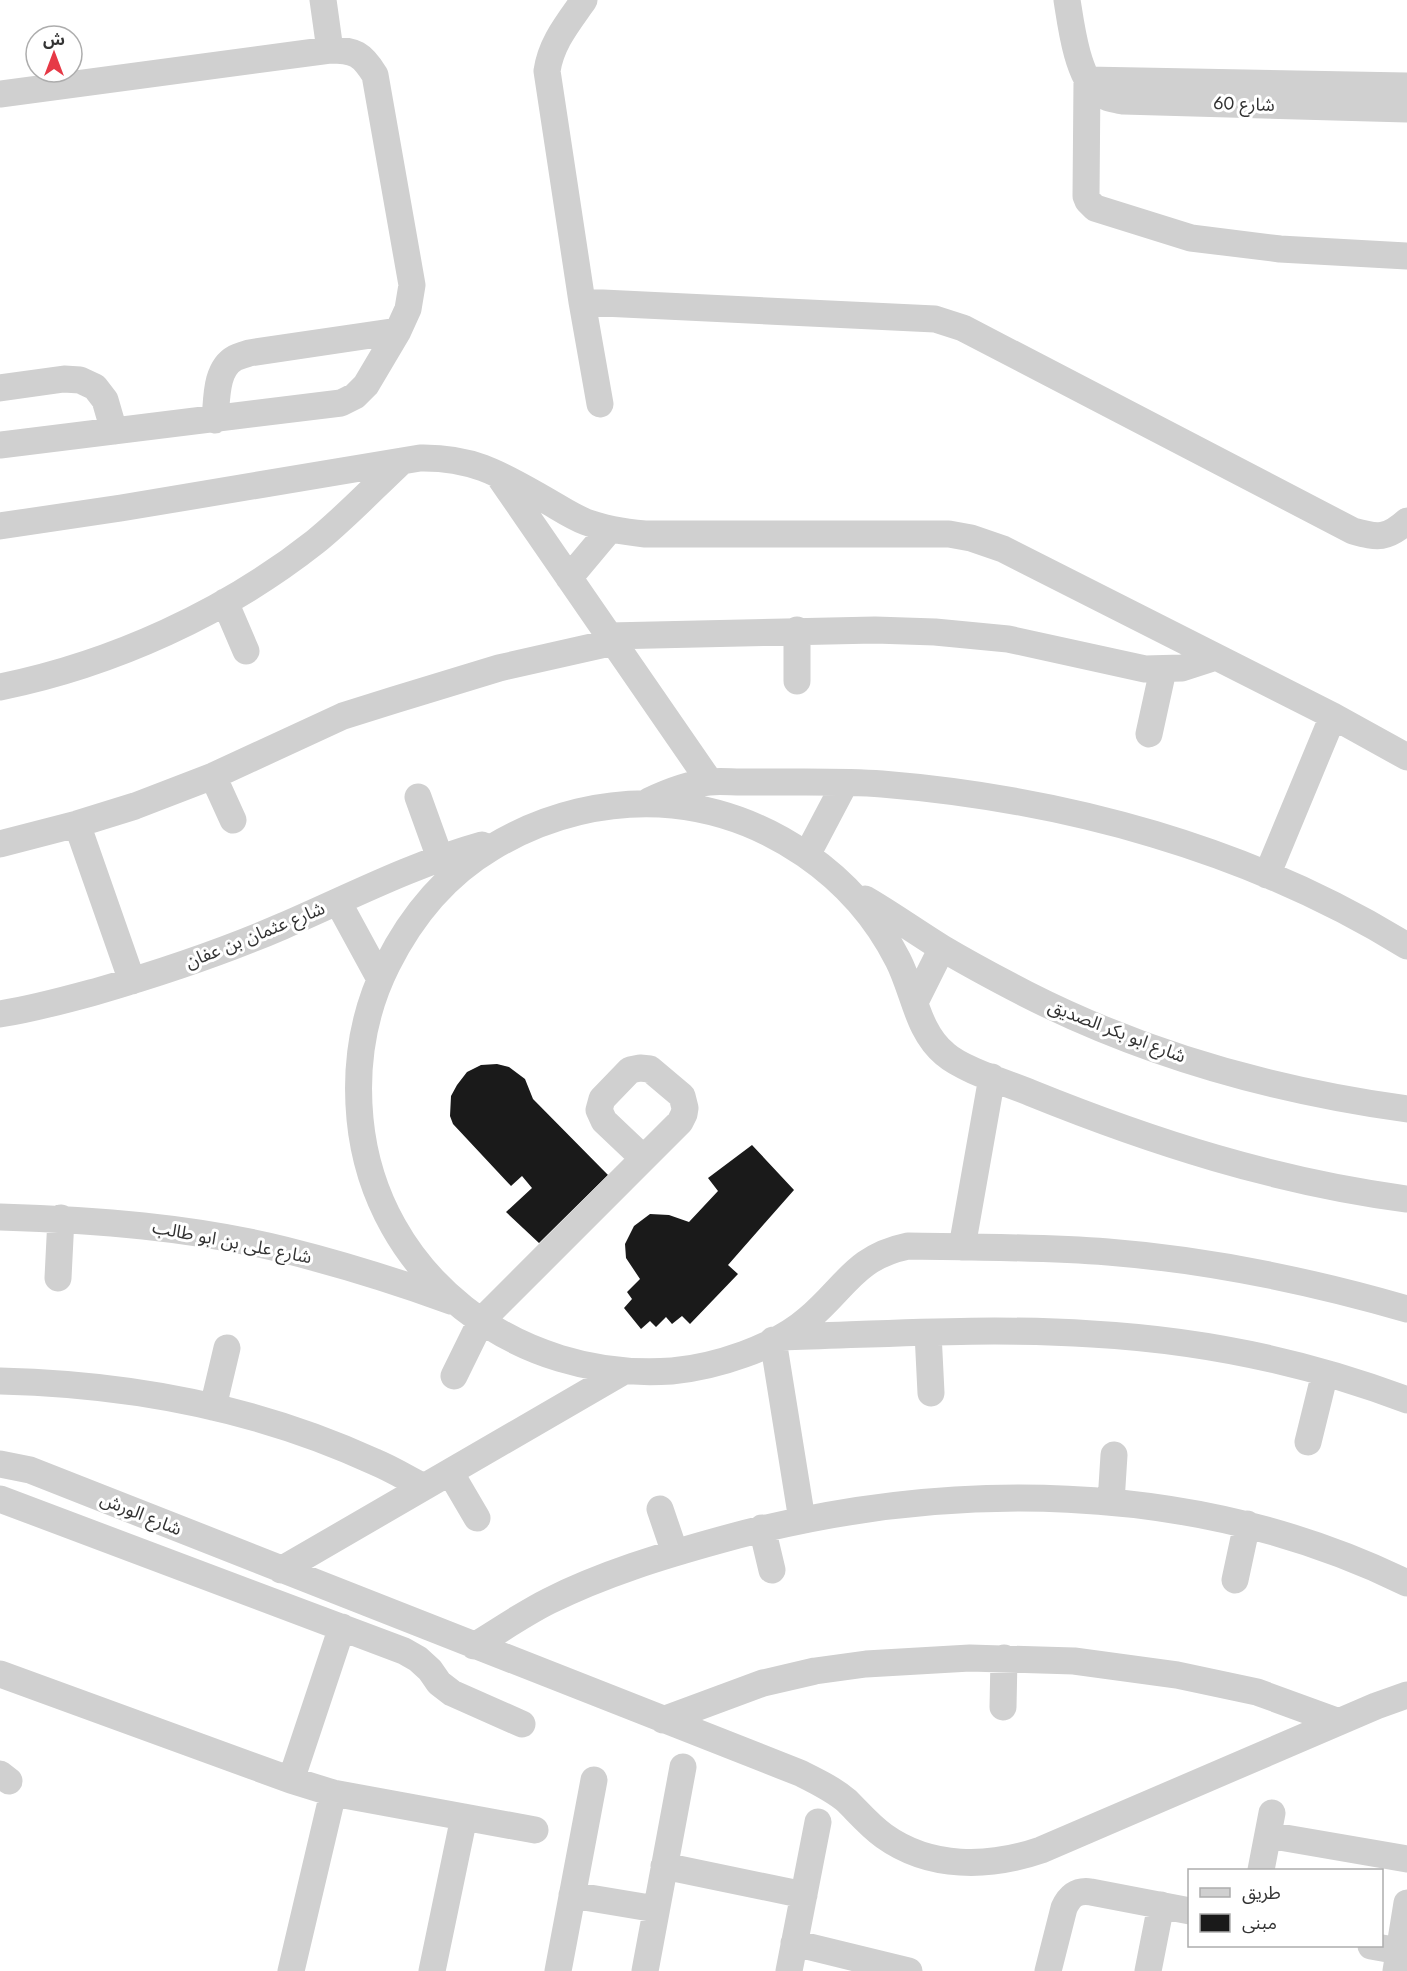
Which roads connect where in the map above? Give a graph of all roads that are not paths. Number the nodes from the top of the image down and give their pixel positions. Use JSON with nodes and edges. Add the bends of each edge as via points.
{"nodes":[{"id":1,"x":323,"y":0,"type":"edge"},
{"id":2,"x":584,"y":0,"type":"edge"},
{"id":3,"x":1067,"y":0,"type":"edge"},
{"id":4,"x":330,"y":50,"type":"junction"},
{"id":5,"x":1087,"y":80,"type":"junction"},
{"id":6,"x":1407,"y":87,"type":"edge"},
{"id":7,"x":0,"y":94,"type":"edge"},
{"id":8,"x":1407,"y":110,"type":"edge"},
{"id":9,"x":1407,"y":256,"type":"edge"},
{"id":10,"x":582,"y":302,"type":"junction"},
{"id":11,"x":398,"y":331,"type":"junction"},
{"id":12,"x":0,"y":388,"type":"edge"},
{"id":13,"x":600,"y":404,"type":"dead end"},
{"id":14,"x":215,"y":420,"type":"junction"},
{"id":15,"x":114,"y":431,"type":"junction"},
{"id":16,"x":0,"y":445,"type":"edge"},
{"id":17,"x":402,"y":461,"type":"junction"},
{"id":18,"x":497,"y":473,"type":"junction"},
{"id":19,"x":1407,"y":521,"type":"edge"},
{"id":20,"x":0,"y":526,"type":"edge"},
{"id":21,"x":610,"y":529,"type":"junction"},
{"id":22,"x":569,"y":578,"type":"junction"},
{"id":23,"x":225,"y":602,"type":"junction"},
{"id":24,"x":797,"y":630,"type":"junction"},
{"id":25,"x":611,"y":639,"type":"junction"},
{"id":26,"x":246,"y":651,"type":"dead end"},
{"id":27,"x":1216,"y":657,"type":"junction"},
{"id":28,"x":1163,"y":670,"type":"junction"},
{"id":29,"x":797,"y":681,"type":"dead end"},
{"id":30,"x":0,"y":687,"type":"edge"},
{"id":31,"x":1333,"y":716,"type":"junction"},
{"id":32,"x":1149,"y":734,"type":"dead end"},
{"id":33,"x":1407,"y":757,"type":"edge"},
{"id":34,"x":213,"y":776,"type":"junction"},
{"id":35,"x":710,"y":782,"type":"junction"},
{"id":36,"x":845,"y":783,"type":"junction"},
{"id":37,"x":418,"y":797,"type":"dead end"},
{"id":38,"x":644,"y":804,"type":"junction"},
{"id":39,"x":233,"y":820,"type":"dead end"},
{"id":40,"x":77,"y":824,"type":"junction"},
{"id":41,"x":505,"y":839,"type":"junction"},
{"id":42,"x":0,"y":844,"type":"edge"},
{"id":43,"x":807,"y":855,"type":"junction"},
{"id":44,"x":440,"y":858,"type":"junction"},
{"id":45,"x":1267,"y":875,"type":"junction"},
{"id":46,"x":850,"y":892,"type":"junction"},
{"id":47,"x":338,"y":902,"type":"junction"},
{"id":48,"x":1407,"y":946,"type":"edge"},
{"id":49,"x":942,"y":948,"type":"junction"},
{"id":50,"x":380,"y":979,"type":"junction"},
{"id":51,"x":132,"y":981,"type":"junction"},
{"id":52,"x":915,"y":1002,"type":"junction"},
{"id":53,"x":0,"y":1014,"type":"edge"},
{"id":54,"x":992,"y":1077,"type":"junction"},
{"id":55,"x":1407,"y":1109,"type":"edge"},
{"id":56,"x":644,"y":1158,"type":"dead end"},
{"id":57,"x":1407,"y":1198,"type":"edge"},
{"id":58,"x":0,"y":1216,"type":"edge"},
{"id":59,"x":61,"y":1218,"type":"junction"},
{"id":60,"x":962,"y":1247,"type":"junction"},
{"id":61,"x":58,"y":1278,"type":"dead end"},
{"id":62,"x":456,"y":1303,"type":"junction"},
{"id":63,"x":1407,"y":1310,"type":"edge"},
{"id":64,"x":481,"y":1322,"type":"junction"},
{"id":65,"x":928,"y":1333,"type":"junction"},
{"id":66,"x":777,"y":1338,"type":"junction"},
{"id":67,"x":227,"y":1348,"type":"dead end"},
{"id":68,"x":624,"y":1371,"type":"junction"},
{"id":69,"x":1325,"y":1373,"type":"junction"},
{"id":70,"x":454,"y":1376,"type":"dead end"},
{"id":71,"x":0,"y":1381,"type":"edge"},
{"id":72,"x":931,"y":1393,"type":"dead end"},
{"id":73,"x":1407,"y":1400,"type":"edge"},
{"id":74,"x":213,"y":1407,"type":"junction"},
{"id":75,"x":1308,"y":1443,"type":"dead end"},
{"id":76,"x":1114,"y":1455,"type":"dead end"},
{"id":77,"x":0,"y":1464,"type":"edge"},
{"id":78,"x":450,"y":1472,"type":"junction"},
{"id":79,"x":423,"y":1487,"type":"junction"},
{"id":80,"x":0,"y":1499,"type":"edge"},
{"id":81,"x":1111,"y":1503,"type":"junction"},
{"id":82,"x":660,"y":1509,"type":"dead end"},
{"id":83,"x":477,"y":1518,"type":"dead end"},
{"id":84,"x":802,"y":1520,"type":"junction"},
{"id":85,"x":1247,"y":1524,"type":"junction"},
{"id":86,"x":762,"y":1528,"type":"junction"},
{"id":87,"x":675,"y":1552,"type":"junction"},
{"id":88,"x":281,"y":1570,"type":"junction"},
{"id":89,"x":772,"y":1570,"type":"dead end"},
{"id":90,"x":1235,"y":1580,"type":"dead end"},
{"id":91,"x":1407,"y":1583,"type":"edge"},
{"id":92,"x":342,"y":1627,"type":"junction"},
{"id":93,"x":474,"y":1646,"type":"junction"},
{"id":94,"x":1005,"y":1658,"type":"junction"},
{"id":95,"x":0,"y":1674,"type":"edge"},
{"id":96,"x":1407,"y":1695,"type":"edge"},
{"id":97,"x":1003,"y":1707,"type":"dead end"},
{"id":98,"x":663,"y":1720,"type":"junction"},
{"id":99,"x":1339,"y":1722,"type":"junction"},
{"id":100,"x":522,"y":1724,"type":"dead end"},
{"id":101,"x":683,"y":1767,"type":"dead end"},
{"id":102,"x":291,"y":1780,"type":"junction"},
{"id":103,"x":594,"y":1780,"type":"dead end"},
{"id":104,"x":333,"y":1793,"type":"junction"},
{"id":105,"x":464,"y":1817,"type":"junction"},
{"id":106,"x":818,"y":1822,"type":"dead end"},
{"id":107,"x":536,"y":1830,"type":"dead end"},
{"id":108,"x":1407,"y":1859,"type":"edge"},
{"id":109,"x":664,"y":1866,"type":"junction"},
{"id":110,"x":1262,"y":1869,"type":"edge"},
{"id":111,"x":572,"y":1895,"type":"junction"},
{"id":112,"x":804,"y":1895,"type":"junction"},
{"id":113,"x":1407,"y":1903,"type":"edge"},
{"id":114,"x":1161,"y":1905,"type":"junction"},
{"id":115,"x":656,"y":1909,"type":"junction"},
{"id":116,"x":1188,"y":1911,"type":"edge"},
{"id":117,"x":794,"y":1943,"type":"junction"},
{"id":118,"x":1373,"y":1947,"type":"edge"},
{"id":119,"x":1398,"y":1961,"type":"edge"},
{"id":120,"x":291,"y":1971,"type":"edge"},
{"id":121,"x":432,"y":1971,"type":"edge"},
{"id":122,"x":558,"y":1971,"type":"edge"},
{"id":123,"x":645,"y":1971,"type":"edge"},
{"id":124,"x":789,"y":1971,"type":"edge"},
{"id":125,"x":909,"y":1971,"type":"edge"},
{"id":126,"x":1048,"y":1971,"type":"edge"},
{"id":127,"x":1148,"y":1971,"type":"edge"}],
"edges":[{"from":1,"to":4,"type":"street"},
{"from":2,"to":10,"type":"street","via":[[556,41],[547,71]]},
{"from":3,"to":5,"type":"street","via":[[1074,42]]},
{"from":4,"to":7,"type":"street"},
{"from":4,"to":11,"type":"street","via":[[348,50],[365,59],[375,75],[412,285],[408,309]]},
{"from":5,"to":6,"type":"street","name":"شارع 60"},
{"from":5,"to":8,"type":"street","name":"شارع 60","via":[[1109,99],[1123,101]]},
{"from":5,"to":9,"type":"street","via":[[1086,196],[1095,208],[1191,238],[1280,249]]},
{"from":10,"to":13,"type":"street"},
{"from":10,"to":19,"type":"street","via":[[935,319],[963,328],[1353,531],[1374,537],[1395,532]]},
{"from":11,"to":14,"type":"street","via":[[366,385],[341,403]]},
{"from":11,"to":14,"type":"street","via":[[234,358],[223,369]]},
{"from":12,"to":15,"type":"street","via":[[80,380],[95,387],[105,400]]},
{"from":14,"to":15,"type":"street"},
{"from":15,"to":16,"type":"street"},
{"from":17,"to":18,"type":"street","via":[[456,460]]},
{"from":17,"to":20,"type":"street"},
{"from":17,"to":23,"type":"street","via":[[317,540]]},
{"from":18,"to":21,"type":"street","via":[[570,514]]},
{"from":18,"to":22,"type":"street"},
{"from":21,"to":22,"type":"street"},
{"from":21,"to":27,"type":"street","via":[[645,534],[927,533],[971,538],[1003,549]]},
{"from":22,"to":25,"type":"street"},
{"from":23,"to":26,"type":"street"},
{"from":23,"to":30,"type":"street","via":[[113,654]]},
{"from":24,"to":25,"type":"street"},
{"from":24,"to":28,"type":"street","via":[[981,636]]},
{"from":24,"to":29,"type":"street"},
{"from":25,"to":34,"type":"street","via":[[442,684],[344,716]]},
{"from":25,"to":35,"type":"street"},
{"from":27,"to":28,"type":"street"},
{"from":27,"to":31,"type":"street"},
{"from":28,"to":32,"type":"street"},
{"from":31,"to":33,"type":"street"},
{"from":31,"to":45,"type":"street"},
{"from":34,"to":39,"type":"street"},
{"from":34,"to":40,"type":"street"},
{"from":35,"to":36,"type":"street"},
{"from":35,"to":38,"type":"street","via":[[676,790]]},
{"from":36,"to":43,"type":"street"},
{"from":36,"to":45,"type":"street","via":[[931,789],[1087,816],[1203,850]]},
{"from":37,"to":44,"type":"street"},
{"from":38,"to":41,"type":"street","via":[[586,809],[531,826]]},
{"from":38,"to":43,"type":"street","via":[[673,805],[729,817],[757,827]]},
{"from":40,"to":42,"type":"street"},
{"from":40,"to":51,"type":"street"},
{"from":41,"to":44,"type":"street","name":"شارع عثمان بن عفان"},
{"from":41,"to":50,"type":"street","via":[[437,891],[401,937]]},
{"from":43,"to":46,"type":"street"},
{"from":44,"to":47,"type":"street","name":"شارع عثمان بن عفان"},
{"from":45,"to":48,"type":"street"},
{"from":46,"to":49,"type":"street","name":"شارع ابو بكر الصديق"},
{"from":46,"to":52,"type":"street","via":[[886,938]]},
{"from":47,"to":50,"type":"street"},
{"from":47,"to":51,"type":"street","name":"شارع عثمان بن عفان","via":[[222,950]]},
{"from":49,"to":52,"type":"street"},
{"from":49,"to":55,"type":"street","name":"شارع ابو بكر الصديق","via":[[1026,994],[1139,1042],[1318,1094]]},
{"from":50,"to":62,"type":"street","via":[[367,1016],[358,1073],[366,1158],[400,1238]]},
{"from":51,"to":53,"type":"street","name":"شارع عثمان بن عفان"},
{"from":52,"to":54,"type":"street","via":[[926,1031],[942,1052]]},
{"from":54,"to":57,"type":"street","via":[[1091,1117],[1213,1158],[1338,1187]]},
{"from":54,"to":60,"type":"street"},
{"from":56,"to":64,"type":"street"},
{"from":58,"to":59,"type":"street","name":"شارع على بن ابو طالب"},
{"from":59,"to":61,"type":"street"},
{"from":59,"to":62,"type":"street","name":"شارع على بن ابو طالب","via":[[224,1237],[342,1265]]},
{"from":60,"to":63,"type":"street","via":[[1043,1248],[1177,1260],[1309,1283]]},
{"from":60,"to":66,"type":"street","via":[[909,1246],[881,1254],[856,1269],[806,1322]]},
{"from":62,"to":64,"type":"street"},
{"from":64,"to":68,"type":"street","via":[[557,1359]]},
{"from":64,"to":70,"type":"street"},
{"from":65,"to":66,"type":"street"},
{"from":65,"to":69,"type":"street","via":[[1041,1331],[1144,1338],[1246,1354]]},
{"from":65,"to":72,"type":"street"},
{"from":66,"to":68,"type":"street","via":[[737,1356],[700,1366],[671,1371]]},
{"from":66,"to":84,"type":"street"},
{"from":67,"to":74,"type":"street"},
{"from":68,"to":78,"type":"street"},
{"from":69,"to":73,"type":"street"},
{"from":69,"to":75,"type":"street"},
{"from":71,"to":74,"type":"street","via":[[91,1386]]},
{"from":74,"to":79,"type":"street","via":[[331,1443]]},
{"from":76,"to":81,"type":"street"},
{"from":77,"to":88,"type":"street","name":"شارع الورش","via":[[30,1470]]},
{"from":78,"to":79,"type":"street"},
{"from":78,"to":83,"type":"street"},
{"from":79,"to":88,"type":"street"},
{"from":80,"to":92,"type":"street"},
{"from":81,"to":84,"type":"street","via":[[1050,1499],[948,1501]]},
{"from":81,"to":85,"type":"street","via":[[1190,1512]]},
{"from":82,"to":87,"type":"street"},
{"from":84,"to":86,"type":"street"},
{"from":85,"to":90,"type":"street"},
{"from":85,"to":91,"type":"street","via":[[1341,1554]]},
{"from":86,"to":87,"type":"street"},
{"from":86,"to":89,"type":"street"},
{"from":87,"to":93,"type":"street","via":[[549,1601]]},
{"from":88,"to":93,"type":"street","name":"شارع الورش"},
{"from":92,"to":100,"type":"street","via":[[404,1651],[418,1659],[452,1694]]},
{"from":92,"to":102,"type":"street"},
{"from":93,"to":98,"type":"street","name":"شارع الورش"},
{"from":94,"to":97,"type":"street"},
{"from":94,"to":98,"type":"street","via":[[918,1660],[815,1671],[763,1683]]},
{"from":94,"to":99,"type":"street","via":[[1074,1661],[1177,1675],[1257,1692]]},
{"from":95,"to":102,"type":"street"},
{"from":96,"to":99,"type":"street","name":"شارع الورش"},
{"from":98,"to":99,"type":"street","name":"شارع الورش","via":[[816,1781],[902,1846],[939,1859],[979,1864],[1041,1850]]},
{"from":101,"to":109,"type":"street"},
{"from":102,"to":104,"type":"street"},
{"from":103,"to":111,"type":"street"},
{"from":104,"to":105,"type":"street"},
{"from":104,"to":120,"type":"street"},
{"from":105,"to":107,"type":"street"},
{"from":105,"to":121,"type":"street"},
{"from":106,"to":112,"type":"street"},
{"from":108,"to":110,"type":"street","via":[[1270,1824]]},
{"from":109,"to":112,"type":"street"},
{"from":109,"to":115,"type":"street"},
{"from":111,"to":115,"type":"street"},
{"from":111,"to":122,"type":"street"},
{"from":112,"to":117,"type":"street"},
{"from":113,"to":119,"type":"street"},
{"from":114,"to":116,"type":"street"},
{"from":114,"to":126,"type":"street","via":[[1082,1891],[1074,1894],[1064,1908]]},
{"from":114,"to":127,"type":"street"},
{"from":115,"to":123,"type":"street"},
{"from":117,"to":124,"type":"street"},
{"from":117,"to":125,"type":"street"},
{"from":118,"to":119,"type":"street"}]}
